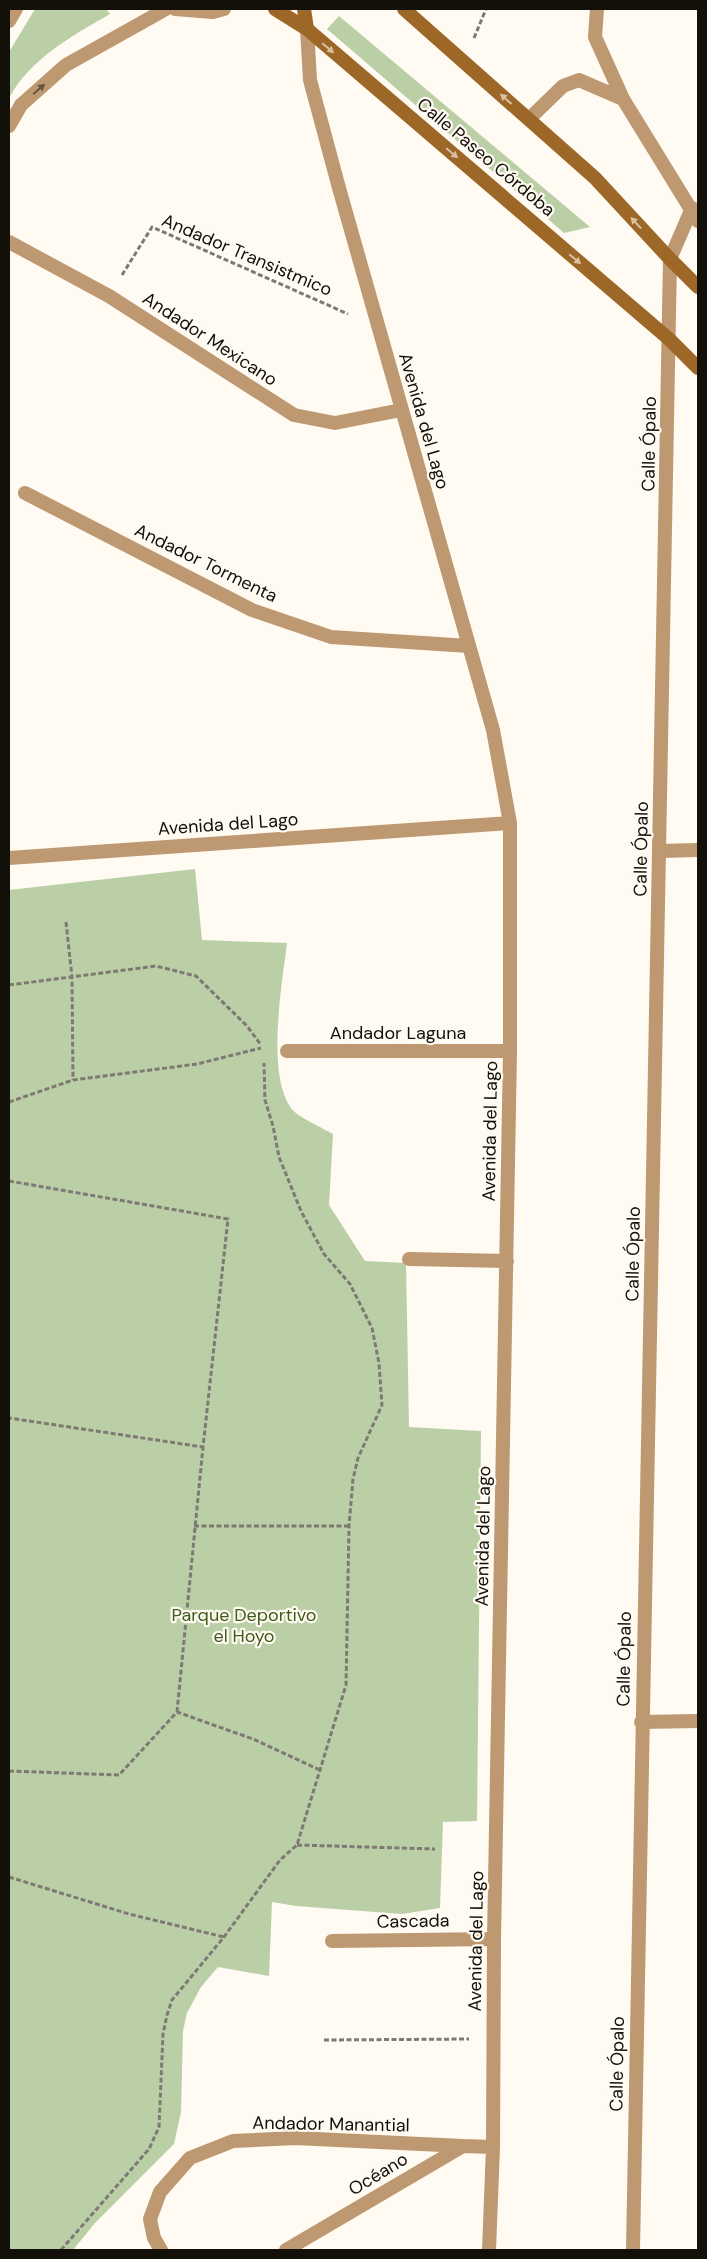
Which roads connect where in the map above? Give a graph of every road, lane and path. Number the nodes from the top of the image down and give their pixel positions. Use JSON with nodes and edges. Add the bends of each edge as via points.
{"nodes":[{"id":1,"x":16,"y":9,"type":"edge"},
{"id":2,"x":166,"y":9,"type":"edge"},
{"id":3,"x":175,"y":9,"type":"edge"},
{"id":4,"x":224,"y":9,"type":"edge"},
{"id":5,"x":275,"y":9,"type":"edge"},
{"id":6,"x":304,"y":9,"type":"edge"},
{"id":7,"x":404,"y":9,"type":"edge"},
{"id":8,"x":597,"y":9,"type":"edge"},
{"id":9,"x":9,"y":21,"type":"edge"},
{"id":10,"x":307,"y":30,"type":"junction"},
{"id":11,"x":623,"y":99,"type":"junction"},
{"id":12,"x":529,"y":119,"type":"junction"},
{"id":13,"x":9,"y":126,"type":"edge"},
{"id":14,"x":692,"y":208,"type":"junction"},
{"id":15,"x":698,"y":221,"type":"edge"},
{"id":16,"x":9,"y":242,"type":"edge"},
{"id":17,"x":670,"y":259,"type":"junction"},
{"id":18,"x":698,"y":286,"type":"edge"},
{"id":19,"x":109,"y":296,"type":"junction"},
{"id":20,"x":379,"y":327,"type":"junction"},
{"id":21,"x":669,"y":339,"type":"junction"},
{"id":22,"x":698,"y":368,"type":"edge"},
{"id":23,"x":401,"y":410,"type":"junction"},
{"id":24,"x":25,"y":493,"type":"dead end"},
{"id":25,"x":469,"y":646,"type":"junction"},
{"id":26,"x":510,"y":823,"type":"junction"},
{"id":27,"x":660,"y":850,"type":"junction"},
{"id":28,"x":698,"y":850,"type":"edge"},
{"id":29,"x":9,"y":858,"type":"edge"},
{"id":30,"x":66,"y":922,"type":"dead end"},
{"id":31,"x":72,"y":977,"type":"junction"},
{"id":32,"x":9,"y":985,"type":"edge"},
{"id":33,"x":263,"y":1047,"type":"junction"},
{"id":34,"x":510,"y":1051,"type":"junction"},
{"id":35,"x":287,"y":1052,"type":"dead end"},
{"id":36,"x":74,"y":1080,"type":"junction"},
{"id":37,"x":9,"y":1102,"type":"edge"},
{"id":38,"x":9,"y":1181,"type":"edge"},
{"id":39,"x":409,"y":1259,"type":"dead end"},
{"id":40,"x":507,"y":1260,"type":"junction"},
{"id":41,"x":9,"y":1418,"type":"edge"},
{"id":42,"x":202,"y":1447,"type":"junction"},
{"id":43,"x":194,"y":1526,"type":"junction"},
{"id":44,"x":349,"y":1526,"type":"junction"},
{"id":45,"x":177,"y":1712,"type":"junction"},
{"id":46,"x":698,"y":1721,"type":"edge"},
{"id":47,"x":641,"y":1722,"type":"junction"},
{"id":48,"x":320,"y":1770,"type":"junction"},
{"id":49,"x":9,"y":1771,"type":"edge"},
{"id":50,"x":297,"y":1845,"type":"junction"},
{"id":51,"x":435,"y":1849,"type":"dead end"},
{"id":52,"x":9,"y":1878,"type":"edge"},
{"id":53,"x":224,"y":1936,"type":"junction"},
{"id":54,"x":494,"y":1938,"type":"junction"},
{"id":55,"x":332,"y":1941,"type":"dead end"},
{"id":56,"x":494,"y":2039,"type":"junction"},
{"id":57,"x":324,"y":2040,"type":"dead end"},
{"id":58,"x":463,"y":2146,"type":"junction"},
{"id":59,"x":493,"y":2146,"type":"junction"},
{"id":60,"x":61,"y":2250,"type":"edge"},
{"id":61,"x":161,"y":2250,"type":"edge"},
{"id":62,"x":286,"y":2250,"type":"edge"},
{"id":63,"x":489,"y":2250,"type":"edge"},
{"id":64,"x":633,"y":2250,"type":"edge"}],
"edges":[{"from":1,"to":9,"type":"street"},
{"from":13,"to":2,"type":"street","one_way":true,"via":[[21,104],[66,65]]},
{"from":3,"to":4,"type":"street","via":[[213,12]]},
{"from":5,"to":10,"type":"main road","name":"Calle Paseo Córdoba"},
{"from":6,"to":10,"type":"main road"},
{"from":12,"to":7,"type":"main road","one_way":true},
{"from":8,"to":11,"type":"street","via":[[595,37]]},
{"from":10,"to":20,"type":"street","name":"Avenida del Lago","via":[[310,80]]},
{"from":10,"to":21,"type":"main road","name":"Calle Paseo Córdoba","one_way":true},
{"from":11,"to":12,"type":"street","via":[[579,80],[564,86]]},
{"from":11,"to":14,"type":"street"},
{"from":17,"to":12,"type":"main road","one_way":true,"via":[[595,178]]},
{"from":14,"to":15,"type":"street"},
{"from":14,"to":17,"type":"street"},
{"from":16,"to":19,"type":"street","name":"Andador Mexicano"},
{"from":17,"to":18,"type":"main road"},
{"from":17,"to":21,"type":"street","name":"Calle Ópalo"},
{"from":19,"to":20,"type":"path","name":"Andador Transistmico","via":[[152,227]]},
{"from":19,"to":23,"type":"street","name":"Andador Mexicano","via":[[294,415],[335,423]]},
{"from":20,"to":23,"type":"street","name":"Avenida del Lago"},
{"from":21,"to":22,"type":"main road","name":"Calle Paseo Córdoba"},
{"from":21,"to":27,"type":"street","name":"Calle Ópalo"},
{"from":23,"to":25,"type":"street","name":"Avenida del Lago"},
{"from":24,"to":25,"type":"street","name":"Andador Tormenta","via":[[252,610],[331,637]]},
{"from":25,"to":26,"type":"street","name":"Avenida del Lago","via":[[493,730]]},
{"from":26,"to":29,"type":"street","name":"Avenida del Lago"},
{"from":26,"to":34,"type":"street","name":"Avenida del Lago"},
{"from":27,"to":28,"type":"street"},
{"from":27,"to":47,"type":"street","name":"Calle Ópalo"},
{"from":30,"to":31,"type":"path"},
{"from":31,"to":32,"type":"path"},
{"from":31,"to":33,"type":"path","via":[[156,966],[196,976]]},
{"from":31,"to":36,"type":"path"},
{"from":33,"to":36,"type":"path","via":[[197,1064]]},
{"from":33,"to":44,"type":"path","via":[[264,1100],[279,1157],[305,1220],[324,1254],[350,1284],[368,1321],[380,1363],[382,1405],[358,1458]]},
{"from":34,"to":35,"type":"street","name":"Andador Laguna"},
{"from":34,"to":40,"type":"street","name":"Avenida del Lago"},
{"from":36,"to":37,"type":"path"},
{"from":38,"to":42,"type":"path","via":[[228,1219]]},
{"from":39,"to":40,"type":"street"},
{"from":40,"to":54,"type":"street","name":"Avenida del Lago"},
{"from":41,"to":42,"type":"path"},
{"from":42,"to":43,"type":"path"},
{"from":43,"to":44,"type":"path"},
{"from":43,"to":45,"type":"path"},
{"from":44,"to":48,"type":"path","via":[[346,1684]]},
{"from":45,"to":48,"type":"path","via":[[253,1739]]},
{"from":45,"to":49,"type":"path","via":[[120,1776]]},
{"from":46,"to":47,"type":"street"},
{"from":47,"to":64,"type":"street","name":"Calle Ópalo"},
{"from":48,"to":50,"type":"path"},
{"from":50,"to":51,"type":"path"},
{"from":50,"to":53,"type":"path","via":[[280,1860]]},
{"from":52,"to":53,"type":"path","via":[[129,1914]]},
{"from":53,"to":60,"type":"path","via":[[172,2000],[163,2034],[159,2127],[149,2149]]},
{"from":54,"to":55,"type":"street","name":"Cascada"},
{"from":54,"to":56,"type":"street","name":"Avenida del Lago"},
{"from":56,"to":57,"type":"path"},
{"from":56,"to":59,"type":"street","name":"Avenida del Lago"},
{"from":58,"to":59,"type":"street"},
{"from":58,"to":61,"type":"street","name":"Andador Manantial","via":[[295,2138],[233,2141],[190,2158],[160,2192],[150,2219],[154,2238]]},
{"from":58,"to":62,"type":"street","name":"Océano"},
{"from":59,"to":63,"type":"street","name":"Avenida del Lago"}]}
